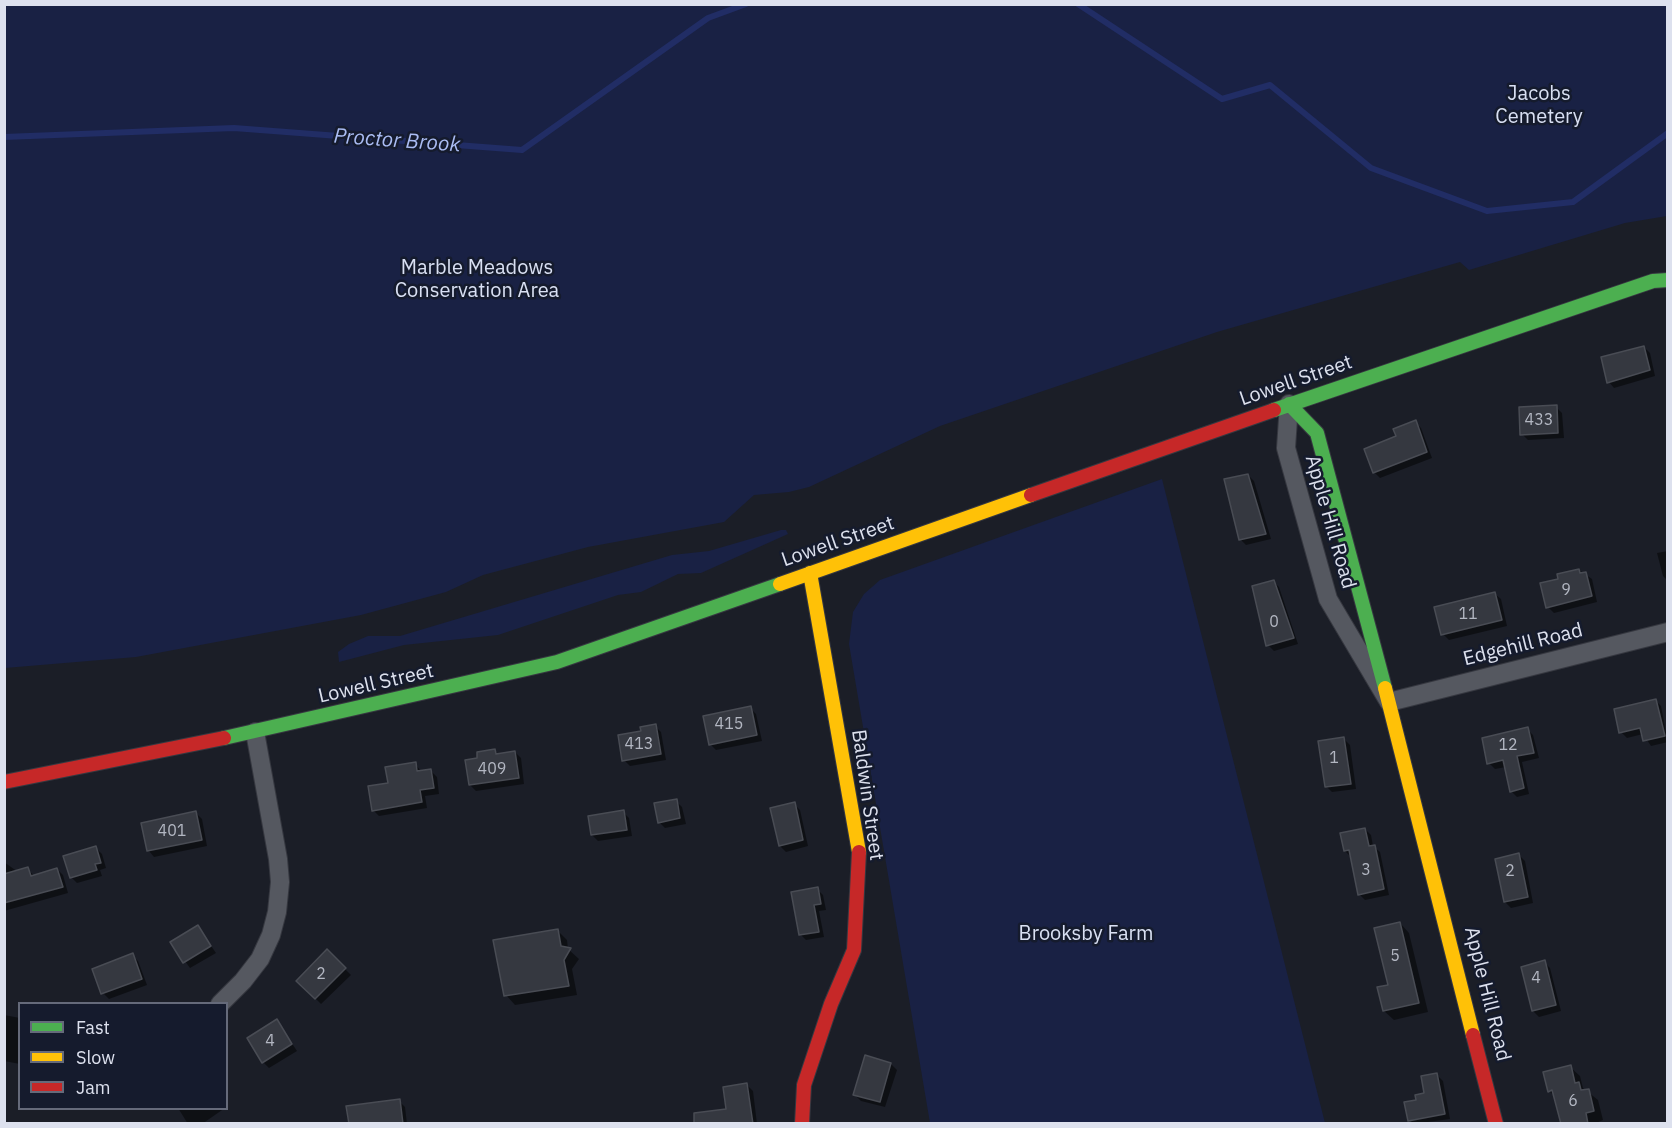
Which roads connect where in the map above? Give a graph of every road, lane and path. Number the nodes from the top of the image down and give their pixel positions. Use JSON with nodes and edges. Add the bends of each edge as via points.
{"nodes":[{"id":1,"x":1668,"y":280,"type":"edge"},
{"id":2,"x":1289,"y":404,"type":"junction"},
{"id":3,"x":810,"y":573,"type":"junction"},
{"id":4,"x":1668,"y":632,"type":"edge"},
{"id":5,"x":1389,"y":702,"type":"junction"},
{"id":6,"x":255,"y":732,"type":"junction"},
{"id":7,"x":4,"y":782,"type":"edge"},
{"id":8,"x":221,"y":1002,"type":"edge"},
{"id":9,"x":802,"y":1124,"type":"edge"},
{"id":10,"x":1496,"y":1124,"type":"edge"}],
"edges":[{"from":1,"to":2,"type":"main road","name":"Lowell Street","via":[[1653,281]]},
{"from":2,"to":3,"type":"main road","name":"Lowell Street"},
{"from":2,"to":5,"type":"main road","name":"Apple Hill Road","via":[[1317,434]]},
{"from":2,"to":5,"type":"street","name":"Apple Hill Road","via":[[1286,448],[1328,599]]},
{"from":3,"to":6,"type":"main road","name":"Lowell Street","via":[[557,662]]},
{"from":3,"to":9,"type":"main road","name":"Baldwin Street","via":[[859,852],[854,950],[804,1085]]},
{"from":4,"to":5,"type":"street","name":"Edgehill Road"},
{"from":5,"to":10,"type":"main road","name":"Apple Hill Road"},
{"from":6,"to":7,"type":"main road","name":"Lowell Street"},
{"from":6,"to":8,"type":"street","via":[[278,859],[277,912],[260,959]]}]}
